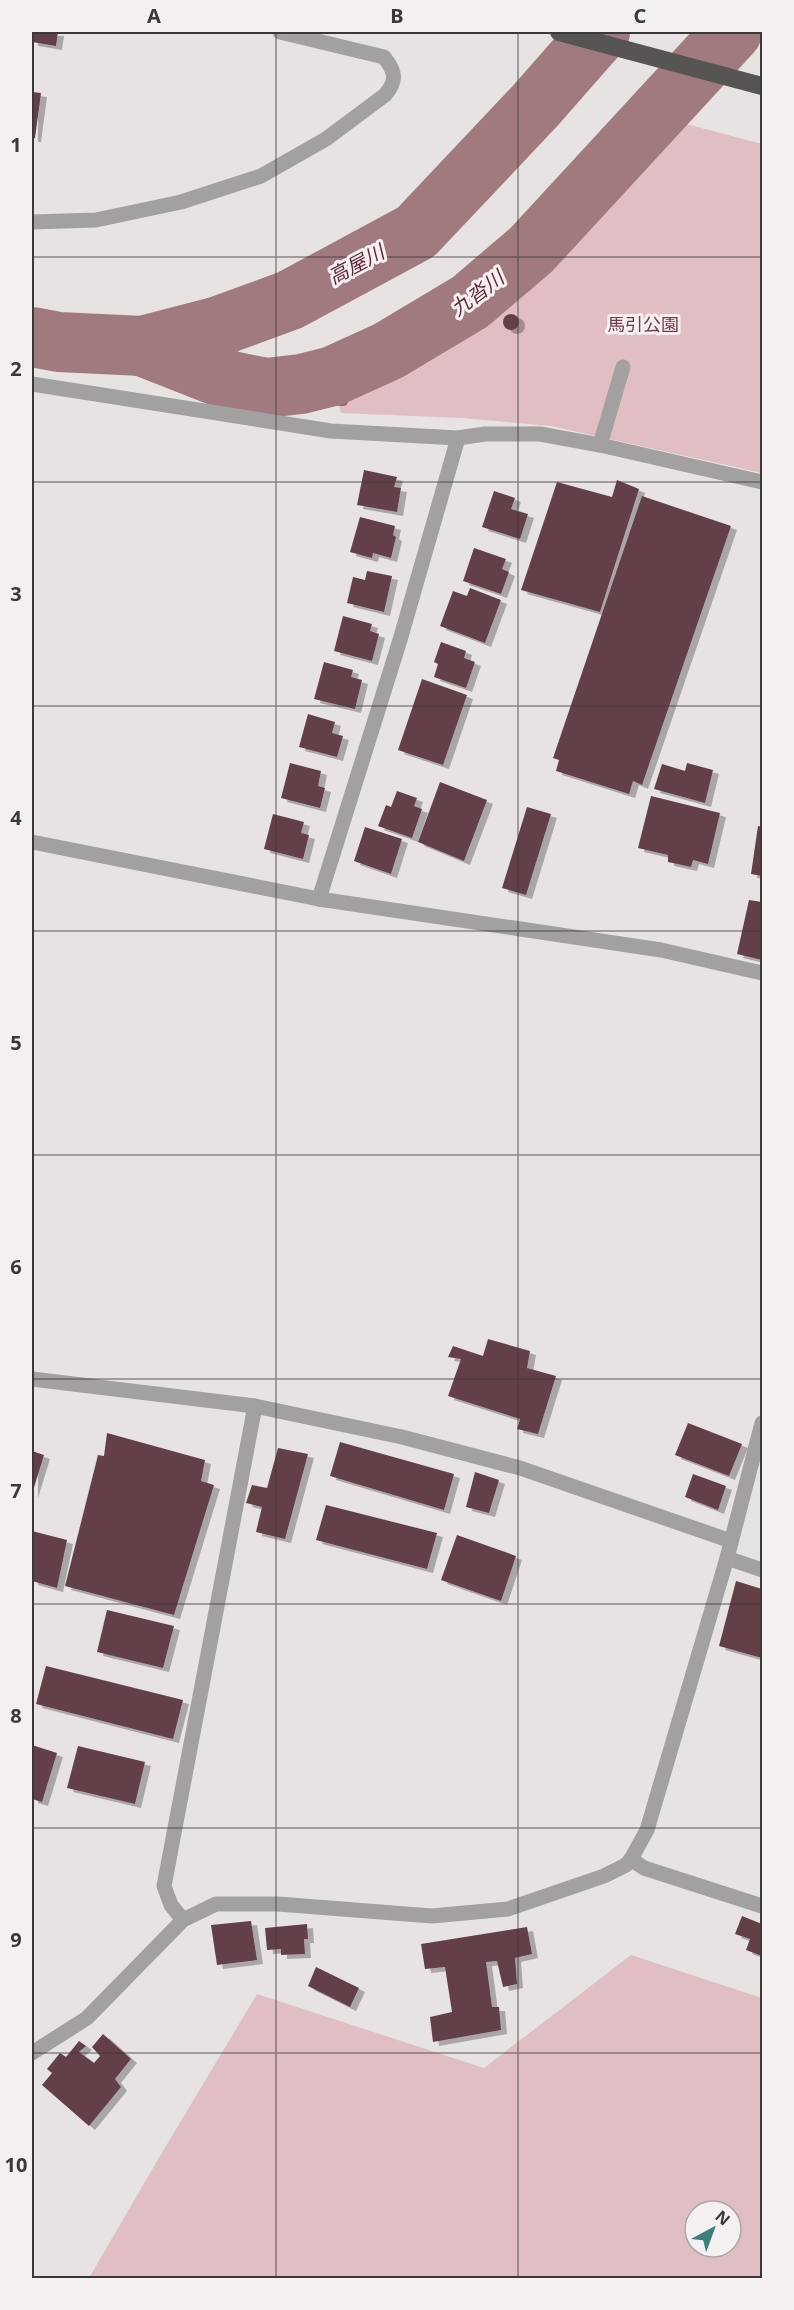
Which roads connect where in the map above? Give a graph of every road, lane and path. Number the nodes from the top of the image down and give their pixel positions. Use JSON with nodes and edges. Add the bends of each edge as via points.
{"nodes":[{"id":1,"x":280,"y":32,"type":"edge"},
{"id":2,"x":559,"y":32,"type":"edge"},
{"id":3,"x":762,"y":86,"type":"edge"},
{"id":4,"x":32,"y":222,"type":"edge"},
{"id":5,"x":623,"y":367,"type":"dead end"},
{"id":6,"x":32,"y":384,"type":"edge"},
{"id":7,"x":458,"y":438,"type":"junction"},
{"id":8,"x":600,"y":445,"type":"junction"},
{"id":9,"x":762,"y":482,"type":"edge"},
{"id":10,"x":32,"y":842,"type":"edge"},
{"id":11,"x":319,"y":899,"type":"junction"},
{"id":12,"x":762,"y":973,"type":"edge"},
{"id":13,"x":32,"y":1379,"type":"edge"},
{"id":14,"x":255,"y":1406,"type":"junction"},
{"id":15,"x":762,"y":1423,"type":"edge"},
{"id":16,"x":731,"y":1541,"type":"junction"},
{"id":17,"x":727,"y":1558,"type":"junction"},
{"id":18,"x":762,"y":1570,"type":"edge"},
{"id":19,"x":631,"y":1859,"type":"junction"},
{"id":20,"x":762,"y":1906,"type":"edge"},
{"id":21,"x":183,"y":1920,"type":"junction"},
{"id":22,"x":32,"y":2053,"type":"edge"}],
"edges":[{"from":1,"to":4,"type":"street","via":[[384,57],[392,68],[393,86],[326,139],[261,176],[181,202],[96,220]]},
{"from":2,"to":3,"type":"highway"},
{"from":5,"to":8,"type":"street"},
{"from":6,"to":7,"type":"street","via":[[331,431]]},
{"from":7,"to":8,"type":"street","via":[[540,434]]},
{"from":7,"to":11,"type":"street"},
{"from":8,"to":9,"type":"street"},
{"from":10,"to":11,"type":"street"},
{"from":11,"to":12,"type":"street","via":[[661,950]]},
{"from":13,"to":14,"type":"street"},
{"from":14,"to":16,"type":"street","via":[[402,1437],[520,1468]]},
{"from":14,"to":21,"type":"street","via":[[164,1887]]},
{"from":15,"to":16,"type":"street"},
{"from":16,"to":17,"type":"street"},
{"from":17,"to":18,"type":"street"},
{"from":17,"to":19,"type":"street","via":[[647,1830]]},
{"from":19,"to":20,"type":"street","via":[[644,1868]]},
{"from":19,"to":21,"type":"street","via":[[604,1876],[508,1909],[432,1916],[278,1904],[216,1904]]},
{"from":21,"to":22,"type":"street","via":[[87,2018]]}]}
